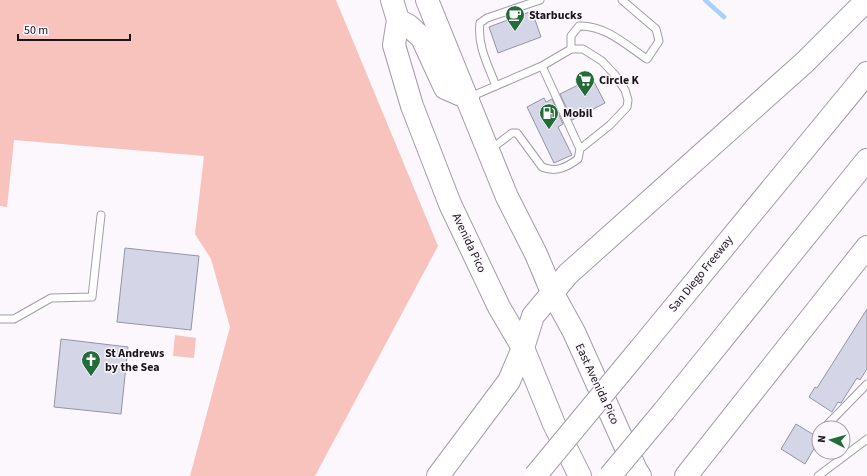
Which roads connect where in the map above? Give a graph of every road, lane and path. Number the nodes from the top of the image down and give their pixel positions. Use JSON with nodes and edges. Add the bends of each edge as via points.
{"nodes":[{"id":1,"x":392,"y":0,"type":"edge"},
{"id":2,"x":427,"y":0,"type":"edge"},
{"id":3,"x":540,"y":0,"type":"edge"},
{"id":4,"x":622,"y":0,"type":"edge"},
{"id":5,"x":867,"y":0,"type":"edge"},
{"id":6,"x":398,"y":20,"type":"junction"},
{"id":7,"x":570,"y":49,"type":"junction"},
{"id":8,"x":542,"y":66,"type":"junction"},
{"id":9,"x":867,"y":73,"type":"edge"},
{"id":10,"x":496,"y":86,"type":"junction"},
{"id":11,"x":468,"y":98,"type":"junction"},
{"id":12,"x":580,"y":149,"type":"junction"},
{"id":13,"x":489,"y":151,"type":"junction"},
{"id":14,"x":867,"y":160,"type":"edge"},
{"id":15,"x":101,"y":215,"type":"dead end"},
{"id":16,"x":867,"y":247,"type":"edge"},
{"id":17,"x":552,"y":292,"type":"junction"},
{"id":18,"x":0,"y":319,"type":"edge"},
{"id":19,"x":523,"y":348,"type":"junction"},
{"id":20,"x":867,"y":384,"type":"edge"},
{"id":21,"x":833,"y":420,"type":"edge"},
{"id":22,"x":867,"y":439,"type":"edge"},
{"id":23,"x":438,"y":476,"type":"edge"},
{"id":24,"x":535,"y":476,"type":"edge"},
{"id":25,"x":580,"y":476,"type":"edge"},
{"id":26,"x":610,"y":476,"type":"edge"},
{"id":27,"x":640,"y":476,"type":"edge"},
{"id":28,"x":686,"y":476,"type":"edge"},
{"id":29,"x":818,"y":476,"type":"edge"}],
"edges":[{"from":1,"to":6,"type":"highway","name":"Avenida Pico"},
{"from":2,"to":11,"type":"highway"},
{"from":3,"to":10,"type":"lane","via":[[487,18],[480,23],[480,42]]},
{"from":4,"to":7,"type":"lane","via":[[656,29],[659,41],[647,59],[604,30],[586,26],[579,26],[571,36]]},
{"from":5,"to":17,"type":"highway","via":[[805,62],[571,271]]},
{"from":6,"to":11,"type":"highway","via":[[422,38],[446,88]]},
{"from":6,"to":19,"type":"highway","name":"Avenida Pico","via":[[394,45],[412,106],[450,204],[499,307]]},
{"from":7,"to":8,"type":"lane"},
{"from":7,"to":12,"type":"lane","via":[[583,49],[602,61],[625,90],[628,100],[627,107],[610,125]]},
{"from":8,"to":10,"type":"lane"},
{"from":8,"to":12,"type":"lane"},
{"from":9,"to":24,"type":"highway","name":"San Diego Freeway","bridge":true},
{"from":10,"to":11,"type":"lane"},
{"from":11,"to":13,"type":"highway"},
{"from":12,"to":13,"type":"lane","via":[[578,159],[568,167],[555,170],[542,167],[517,133],[512,133]]},
{"from":13,"to":17,"type":"highway","via":[[507,197]]},
{"from":14,"to":26,"type":"highway","bridge":true},
{"from":15,"to":18,"type":"lane","via":[[92,297],[51,298],[14,319]]},
{"from":16,"to":28,"type":"highway"},
{"from":17,"to":19,"type":"highway","via":[[533,316]]},
{"from":17,"to":27,"type":"highway","name":"East Avenida Pico","via":[[574,332]]},
{"from":19,"to":23,"type":"highway","via":[[509,381]]},
{"from":19,"to":25,"type":"highway","name":"Avenida Pico","via":[[554,424]]},
{"from":20,"to":21,"type":"lane"},
{"from":22,"to":29,"type":"lane"}]}
